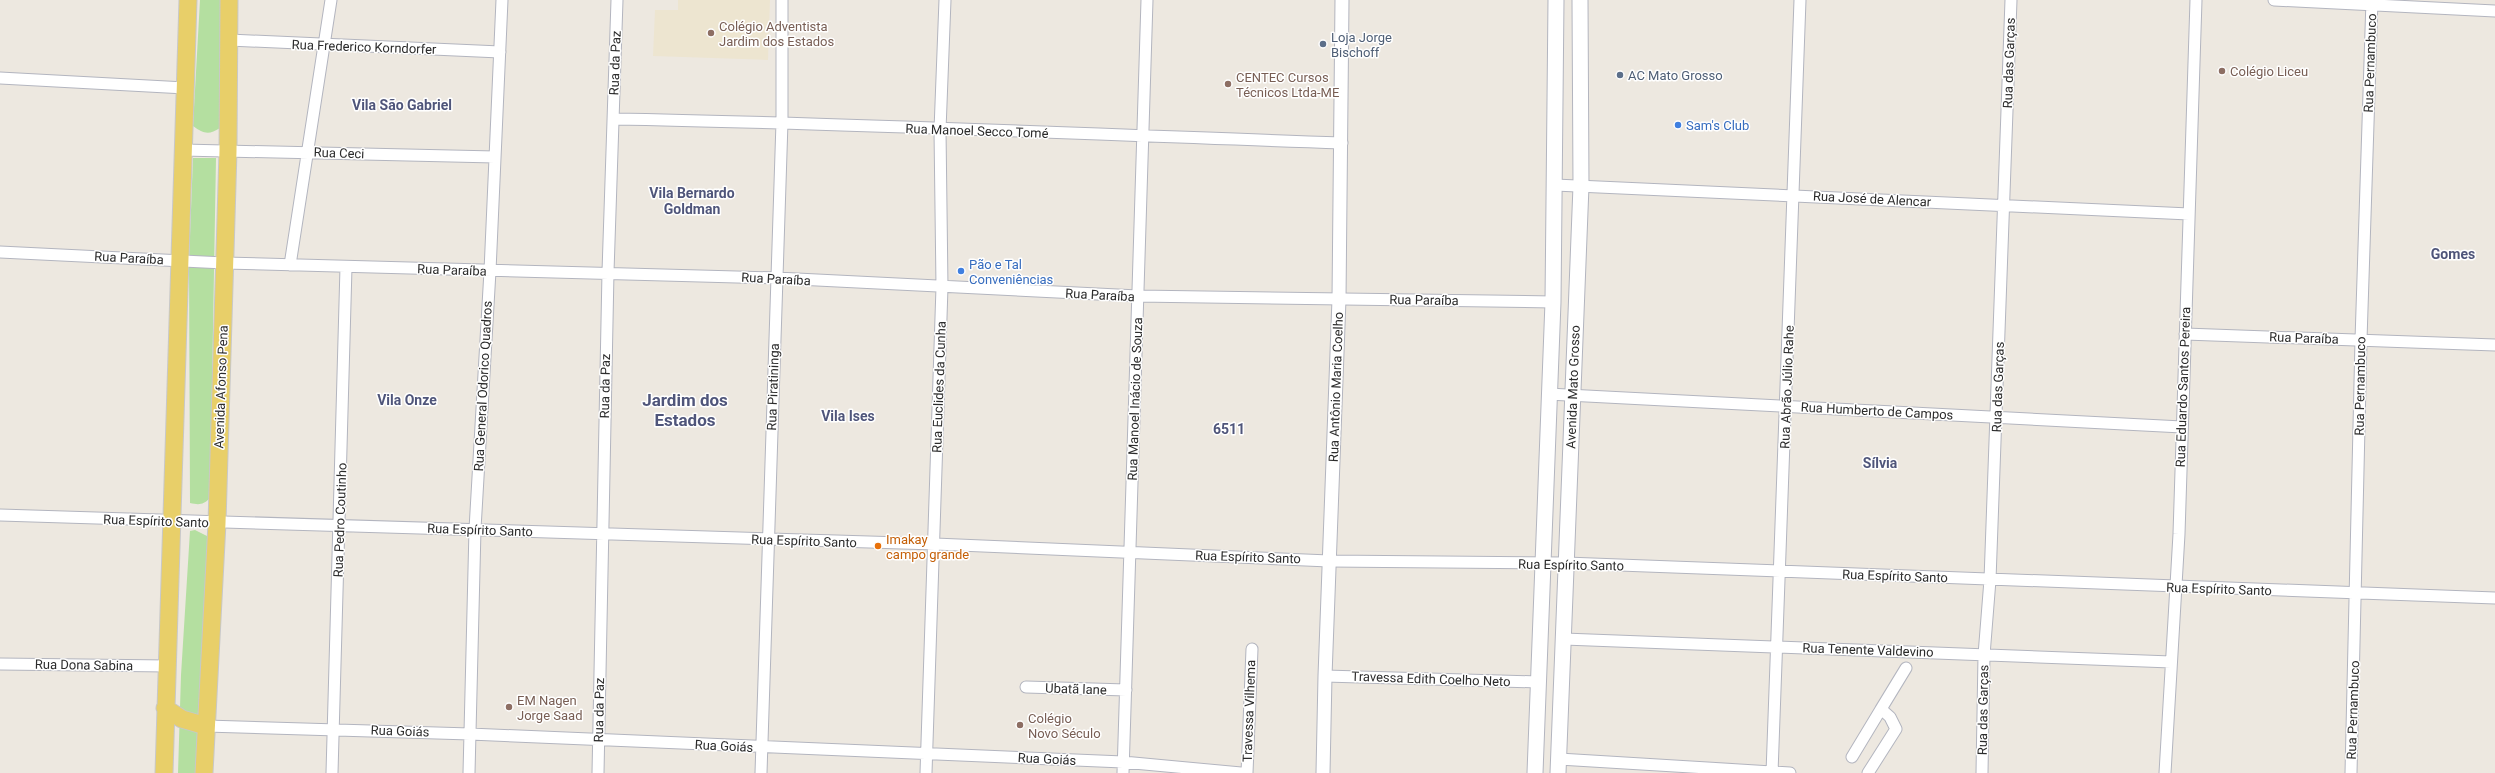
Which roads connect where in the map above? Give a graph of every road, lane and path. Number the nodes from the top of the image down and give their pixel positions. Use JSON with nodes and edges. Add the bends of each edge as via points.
{"nodes":[{"id":1,"x":188,"y":0,"type":"edge"},
{"id":2,"x":229,"y":0,"type":"edge"},
{"id":3,"x":331,"y":0,"type":"edge"},
{"id":4,"x":502,"y":0,"type":"edge"},
{"id":5,"x":616,"y":0,"type":"edge"},
{"id":6,"x":782,"y":0,"type":"edge"},
{"id":7,"x":945,"y":0,"type":"edge"},
{"id":8,"x":1147,"y":0,"type":"edge"},
{"id":9,"x":1342,"y":0,"type":"edge"},
{"id":10,"x":1556,"y":0,"type":"edge"},
{"id":11,"x":1580,"y":0,"type":"edge"},
{"id":12,"x":1800,"y":0,"type":"edge"},
{"id":13,"x":2011,"y":0,"type":"edge"},
{"id":14,"x":2196,"y":0,"type":"edge"},
{"id":15,"x":2274,"y":0,"type":"edge"},
{"id":16,"x":2372,"y":3,"type":"edge"},
{"id":17,"x":2495,"y":11,"type":"edge"},
{"id":18,"x":229,"y":40,"type":"junction"},
{"id":19,"x":324,"y":46,"type":"junction"},
{"id":20,"x":500,"y":52,"type":"junction"},
{"id":21,"x":0,"y":78,"type":"edge"},
{"id":22,"x":185,"y":88,"type":"junction"},
{"id":23,"x":613,"y":119,"type":"junction"},
{"id":24,"x":782,"y":122,"type":"junction"},
{"id":25,"x":940,"y":130,"type":"junction"},
{"id":26,"x":1143,"y":137,"type":"junction"},
{"id":27,"x":1342,"y":143,"type":"junction"},
{"id":28,"x":183,"y":150,"type":"junction"},
{"id":29,"x":228,"y":151,"type":"junction"},
{"id":30,"x":307,"y":152,"type":"junction"},
{"id":31,"x":495,"y":157,"type":"junction"},
{"id":32,"x":1556,"y":185,"type":"junction"},
{"id":33,"x":1581,"y":186,"type":"junction"},
{"id":34,"x":1794,"y":196,"type":"junction"},
{"id":35,"x":2004,"y":206,"type":"junction"},
{"id":36,"x":2189,"y":214,"type":"junction"},
{"id":37,"x":0,"y":252,"type":"edge"},
{"id":38,"x":180,"y":260,"type":"junction"},
{"id":39,"x":224,"y":263,"type":"junction"},
{"id":40,"x":290,"y":264,"type":"junction"},
{"id":41,"x":346,"y":267,"type":"junction"},
{"id":42,"x":490,"y":271,"type":"junction"},
{"id":43,"x":608,"y":272,"type":"junction"},
{"id":44,"x":777,"y":278,"type":"junction"},
{"id":45,"x":942,"y":287,"type":"junction"},
{"id":46,"x":1138,"y":296,"type":"junction"},
{"id":47,"x":1339,"y":299,"type":"junction"},
{"id":48,"x":1553,"y":302,"type":"junction"},
{"id":49,"x":2185,"y":334,"type":"junction"},
{"id":50,"x":2360,"y":340,"type":"junction"},
{"id":51,"x":2495,"y":345,"type":"edge"},
{"id":52,"x":1548,"y":394,"type":"junction"},
{"id":53,"x":1573,"y":396,"type":"junction"},
{"id":54,"x":1786,"y":407,"type":"junction"},
{"id":55,"x":1997,"y":416,"type":"junction"},
{"id":56,"x":2182,"y":427,"type":"junction"},
{"id":57,"x":0,"y":515,"type":"edge"},
{"id":58,"x":171,"y":521,"type":"junction"},
{"id":59,"x":216,"y":523,"type":"junction"},
{"id":60,"x":340,"y":526,"type":"junction"},
{"id":61,"x":475,"y":529,"type":"junction"},
{"id":62,"x":602,"y":534,"type":"junction"},
{"id":63,"x":767,"y":540,"type":"junction"},
{"id":64,"x":934,"y":544,"type":"junction"},
{"id":65,"x":1130,"y":553,"type":"junction"},
{"id":66,"x":1329,"y":561,"type":"junction"},
{"id":67,"x":1566,"y":563,"type":"junction"},
{"id":68,"x":1542,"y":564,"type":"junction"},
{"id":69,"x":1780,"y":573,"type":"junction"},
{"id":70,"x":1990,"y":580,"type":"junction"},
{"id":71,"x":2175,"y":587,"type":"junction"},
{"id":72,"x":2357,"y":593,"type":"junction"},
{"id":73,"x":2495,"y":598,"type":"edge"},
{"id":74,"x":1564,"y":639,"type":"junction"},
{"id":75,"x":1776,"y":647,"type":"junction"},
{"id":76,"x":1252,"y":650,"type":"dead end"},
{"id":77,"x":1984,"y":655,"type":"junction"},
{"id":78,"x":2171,"y":662,"type":"junction"},
{"id":79,"x":0,"y":664,"type":"edge"},
{"id":80,"x":168,"y":666,"type":"junction"},
{"id":81,"x":1906,"y":668,"type":"dead end"},
{"id":82,"x":1324,"y":676,"type":"junction"},
{"id":83,"x":1538,"y":682,"type":"junction"},
{"id":84,"x":1026,"y":687,"type":"dead end"},
{"id":85,"x":1126,"y":690,"type":"junction"},
{"id":86,"x":165,"y":708,"type":"junction"},
{"id":87,"x":1881,"y":709,"type":"junction"},
{"id":88,"x":206,"y":726,"type":"junction"},
{"id":89,"x":334,"y":729,"type":"junction"},
{"id":90,"x":470,"y":734,"type":"junction"},
{"id":91,"x":599,"y":740,"type":"junction"},
{"id":92,"x":762,"y":748,"type":"junction"},
{"id":93,"x":926,"y":754,"type":"junction"},
{"id":94,"x":1852,"y":757,"type":"dead end"},
{"id":95,"x":1123,"y":768,"type":"edge"},
{"id":96,"x":1557,"y":769,"type":"edge"},
{"id":97,"x":1772,"y":772,"type":"edge"},
{"id":98,"x":164,"y":773,"type":"edge"},
{"id":99,"x":204,"y":773,"type":"edge"},
{"id":100,"x":332,"y":773,"type":"edge"},
{"id":101,"x":470,"y":773,"type":"edge"},
{"id":102,"x":598,"y":773,"type":"edge"},
{"id":103,"x":761,"y":773,"type":"edge"},
{"id":104,"x":926,"y":773,"type":"edge"},
{"id":105,"x":1242,"y":773,"type":"edge"},
{"id":106,"x":1247,"y":773,"type":"edge"},
{"id":107,"x":1323,"y":773,"type":"edge"},
{"id":108,"x":1536,"y":773,"type":"edge"},
{"id":109,"x":1790,"y":773,"type":"edge"},
{"id":110,"x":1868,"y":773,"type":"edge"},
{"id":111,"x":1982,"y":773,"type":"edge"},
{"id":112,"x":2165,"y":773,"type":"edge"},
{"id":113,"x":2351,"y":773,"type":"edge"}],
"edges":[{"from":1,"to":22,"type":"main road"},
{"from":2,"to":18,"type":"main road","name":"Avenida Afonso Pena"},
{"from":3,"to":19,"type":"street"},
{"from":4,"to":20,"type":"street","name":"Rua General Odorico Quadros"},
{"from":5,"to":23,"type":"street","name":"Rua da Paz"},
{"from":6,"to":24,"type":"street","name":"Rua Piratininga"},
{"from":7,"to":25,"type":"street","name":"Rua Euclides da Cunha"},
{"from":8,"to":26,"type":"street","name":"Rua Manoel Inácio de Souza"},
{"from":9,"to":27,"type":"street","name":"Rua Antônio Maria Coelho"},
{"from":10,"to":32,"type":"main road","name":"Avenida Mato Grosso"},
{"from":11,"to":33,"type":"main road","name":"Avenida Mato Grosso"},
{"from":12,"to":34,"type":"street","name":"Rua Abrão Júlio Rahe"},
{"from":13,"to":35,"type":"street","name":"Rua das Garças"},
{"from":14,"to":36,"type":"street","name":"Rua Eduardo Santos Pereira"},
{"from":15,"to":16,"type":"street"},
{"from":16,"to":17,"type":"street"},
{"from":16,"to":50,"type":"street","name":"Rua Pernambuco"},
{"from":18,"to":19,"type":"street","name":"Rua Frederico Korndorfer"},
{"from":18,"to":29,"type":"main road","name":"Avenida Afonso Pena"},
{"from":19,"to":20,"type":"street","name":"Rua Frederico Korndorfer"},
{"from":19,"to":30,"type":"street"},
{"from":20,"to":31,"type":"street","name":"Rua General Odorico Quadros"},
{"from":21,"to":22,"type":"street"},
{"from":22,"to":28,"type":"main road"},
{"from":23,"to":24,"type":"street","name":"Rua Manoel Secco Tomé"},
{"from":23,"to":43,"type":"street","name":"Rua da Paz"},
{"from":24,"to":25,"type":"street","name":"Rua Manoel Secco Tomé"},
{"from":24,"to":44,"type":"street","name":"Rua Piratininga"},
{"from":25,"to":26,"type":"street","name":"Rua Manoel Secco Tomé"},
{"from":25,"to":45,"type":"street","name":"Rua Euclides da Cunha"},
{"from":26,"to":27,"type":"street","name":"Rua Manoel Secco Tomé"},
{"from":26,"to":46,"type":"street","name":"Rua Manoel Inácio de Souza"},
{"from":27,"to":47,"type":"street","name":"Rua Antônio Maria Coelho"},
{"from":28,"to":29,"type":"street","name":"Rua Ceci"},
{"from":28,"to":38,"type":"main road"},
{"from":29,"to":30,"type":"street","name":"Rua Ceci"},
{"from":29,"to":39,"type":"main road","name":"Avenida Afonso Pena"},
{"from":30,"to":31,"type":"street","name":"Rua Ceci"},
{"from":30,"to":40,"type":"street"},
{"from":31,"to":42,"type":"street","name":"Rua General Odorico Quadros"},
{"from":32,"to":33,"type":"street","name":"Rua José de Alencar"},
{"from":32,"to":48,"type":"main road","name":"Avenida Mato Grosso"},
{"from":33,"to":34,"type":"street","name":"Rua José de Alencar"},
{"from":33,"to":53,"type":"main road","name":"Avenida Mato Grosso"},
{"from":34,"to":35,"type":"street","name":"Rua José de Alencar"},
{"from":34,"to":54,"type":"street","name":"Rua Abrão Júlio Rahe"},
{"from":35,"to":36,"type":"street","name":"Rua José de Alencar"},
{"from":35,"to":55,"type":"street","name":"Rua das Garças"},
{"from":36,"to":49,"type":"street","name":"Rua Eduardo Santos Pereira"},
{"from":37,"to":38,"type":"street","name":"Rua Paraíba"},
{"from":38,"to":39,"type":"street","name":"Rua Paraíba"},
{"from":38,"to":58,"type":"main road"},
{"from":39,"to":40,"type":"street","name":"Rua Paraíba"},
{"from":39,"to":59,"type":"main road","name":"Avenida Afonso Pena"},
{"from":40,"to":41,"type":"street","name":"Rua Paraíba"},
{"from":41,"to":42,"type":"street","name":"Rua Paraíba"},
{"from":41,"to":60,"type":"street","name":"Rua Pedro Coutinho"},
{"from":42,"to":43,"type":"street","name":"Rua Paraíba"},
{"from":42,"to":61,"type":"street","name":"Rua General Odorico Quadros"},
{"from":43,"to":44,"type":"street","name":"Rua Paraíba"},
{"from":43,"to":62,"type":"street","name":"Rua da Paz"},
{"from":44,"to":45,"type":"street","name":"Rua Paraíba"},
{"from":44,"to":63,"type":"street","name":"Rua Piratininga"},
{"from":45,"to":46,"type":"street","name":"Rua Paraíba"},
{"from":45,"to":64,"type":"street","name":"Rua Euclides da Cunha"},
{"from":46,"to":47,"type":"street","name":"Rua Paraíba"},
{"from":46,"to":65,"type":"street","name":"Rua Manoel Inácio de Souza"},
{"from":47,"to":48,"type":"street","name":"Rua Paraíba"},
{"from":47,"to":66,"type":"street","name":"Rua Antônio Maria Coelho"},
{"from":48,"to":52,"type":"main road","name":"Avenida Mato Grosso"},
{"from":49,"to":50,"type":"street","name":"Rua Paraíba"},
{"from":49,"to":56,"type":"street","name":"Rua Eduardo Santos Pereira"},
{"from":50,"to":51,"type":"street","name":"Rua Paraíba"},
{"from":50,"to":72,"type":"street","name":"Rua Pernambuco"},
{"from":52,"to":53,"type":"street","name":"Rua Humberto de Campos"},
{"from":52,"to":68,"type":"main road","name":"Avenida Mato Grosso"},
{"from":53,"to":54,"type":"street","name":"Rua Humberto de Campos"},
{"from":53,"to":67,"type":"main road","name":"Avenida Mato Grosso"},
{"from":54,"to":55,"type":"street","name":"Rua Humberto de Campos"},
{"from":54,"to":69,"type":"street","name":"Rua Abrão Júlio Rahe"},
{"from":55,"to":56,"type":"street","name":"Rua Humberto de Campos"},
{"from":55,"to":70,"type":"street","name":"Rua das Garças"},
{"from":56,"to":71,"type":"street","name":"Rua Eduardo Santos Pereira"},
{"from":57,"to":58,"type":"street","name":"Rua Espírito Santo"},
{"from":58,"to":59,"type":"street","name":"Rua Espírito Santo"},
{"from":58,"to":80,"type":"main road"},
{"from":59,"to":60,"type":"street","name":"Rua Espírito Santo"},
{"from":59,"to":88,"type":"main road","name":"Avenida Afonso Pena"},
{"from":60,"to":61,"type":"street","name":"Rua Espírito Santo"},
{"from":60,"to":89,"type":"street","name":"Rua Pedro Coutinho"},
{"from":61,"to":62,"type":"street","name":"Rua Espírito Santo"},
{"from":61,"to":90,"type":"street","name":"Rua General Odorico Quadros"},
{"from":62,"to":63,"type":"street","name":"Rua Espírito Santo"},
{"from":62,"to":91,"type":"street","name":"Rua da Paz"},
{"from":63,"to":64,"type":"street","name":"Rua Espírito Santo"},
{"from":63,"to":92,"type":"street","name":"Rua Piratininga"},
{"from":64,"to":65,"type":"street","name":"Rua Espírito Santo"},
{"from":64,"to":93,"type":"street","name":"Rua Euclides da Cunha"},
{"from":65,"to":66,"type":"street","name":"Rua Espírito Santo"},
{"from":65,"to":85,"type":"street","name":"Rua Manoel Inácio de Souza"},
{"from":66,"to":68,"type":"street","name":"Rua Espírito Santo"},
{"from":66,"to":82,"type":"street","name":"Rua Antônio Maria Coelho"},
{"from":67,"to":68,"type":"street","name":"Rua Espírito Santo"},
{"from":67,"to":69,"type":"street","name":"Rua Espírito Santo"},
{"from":67,"to":74,"type":"main road","name":"Avenida Mato Grosso"},
{"from":68,"to":83,"type":"main road","name":"Avenida Mato Grosso"},
{"from":69,"to":70,"type":"street","name":"Rua Espírito Santo"},
{"from":69,"to":75,"type":"street","name":"Rua Abrão Júlio Rahe"},
{"from":70,"to":71,"type":"street","name":"Rua Espírito Santo"},
{"from":70,"to":77,"type":"street","name":"Rua das Garças"},
{"from":71,"to":72,"type":"street","name":"Rua Espírito Santo"},
{"from":71,"to":78,"type":"street","name":"Rua Eduardo Santos Pereira"},
{"from":72,"to":73,"type":"street","name":"Rua Espírito Santo"},
{"from":72,"to":113,"type":"street","name":"Rua Pernambuco"},
{"from":74,"to":75,"type":"street","name":"Rua Tenente Valdevino"},
{"from":74,"to":96,"type":"main road","name":"Avenida Mato Grosso"},
{"from":75,"to":77,"type":"street","name":"Rua Tenente Valdevino"},
{"from":75,"to":97,"type":"street","name":"Rua Abrão Júlio Rahe"},
{"from":76,"to":106,"type":"street","name":"Travessa Vilhema"},
{"from":77,"to":78,"type":"street","name":"Rua Tenente Valdevino"},
{"from":77,"to":111,"type":"street","name":"Rua das Garças"},
{"from":78,"to":112,"type":"street","name":"Rua Eduardo Santos Pereira"},
{"from":79,"to":80,"type":"street","name":"Rua Dona Sabina"},
{"from":80,"to":86,"type":"main road"},
{"from":81,"to":87,"type":"street"},
{"from":82,"to":83,"type":"street","name":"Travessa Edith Coelho Neto"},
{"from":82,"to":107,"type":"street","name":"Rua Antônio Maria Coelho"},
{"from":83,"to":108,"type":"main road","name":"Avenida Mato Grosso"},
{"from":84,"to":85,"type":"street","name":"Ubatã lane"},
{"from":85,"to":95,"type":"street","name":"Rua Manoel Inácio de Souza"},
{"from":86,"to":88,"type":"main road","via":[[182,719]]},
{"from":86,"to":98,"type":"main road"},
{"from":87,"to":94,"type":"street"},
{"from":87,"to":110,"type":"street","via":[[1890,716],[1896,729]]},
{"from":88,"to":89,"type":"street","name":"Rua Goiás"},
{"from":88,"to":99,"type":"main road","name":"Avenida Afonso Pena"},
{"from":89,"to":90,"type":"street","name":"Rua Goiás"},
{"from":89,"to":100,"type":"street","name":"Rua Pedro Coutinho"},
{"from":90,"to":91,"type":"street","name":"Rua Goiás"},
{"from":90,"to":101,"type":"street","name":"Rua General Odorico Quadros"},
{"from":91,"to":92,"type":"street","name":"Rua Goiás"},
{"from":91,"to":102,"type":"street","name":"Rua da Paz"},
{"from":92,"to":93,"type":"street","name":"Rua Goiás"},
{"from":92,"to":103,"type":"street","name":"Rua Piratininga"},
{"from":93,"to":95,"type":"street","name":"Rua Goiás"},
{"from":93,"to":104,"type":"street","name":"Rua Euclides da Cunha"},
{"from":95,"to":105,"type":"street","name":"Rua Goiás"},
{"from":96,"to":97,"type":"street"},
{"from":97,"to":109,"type":"street"}]}
